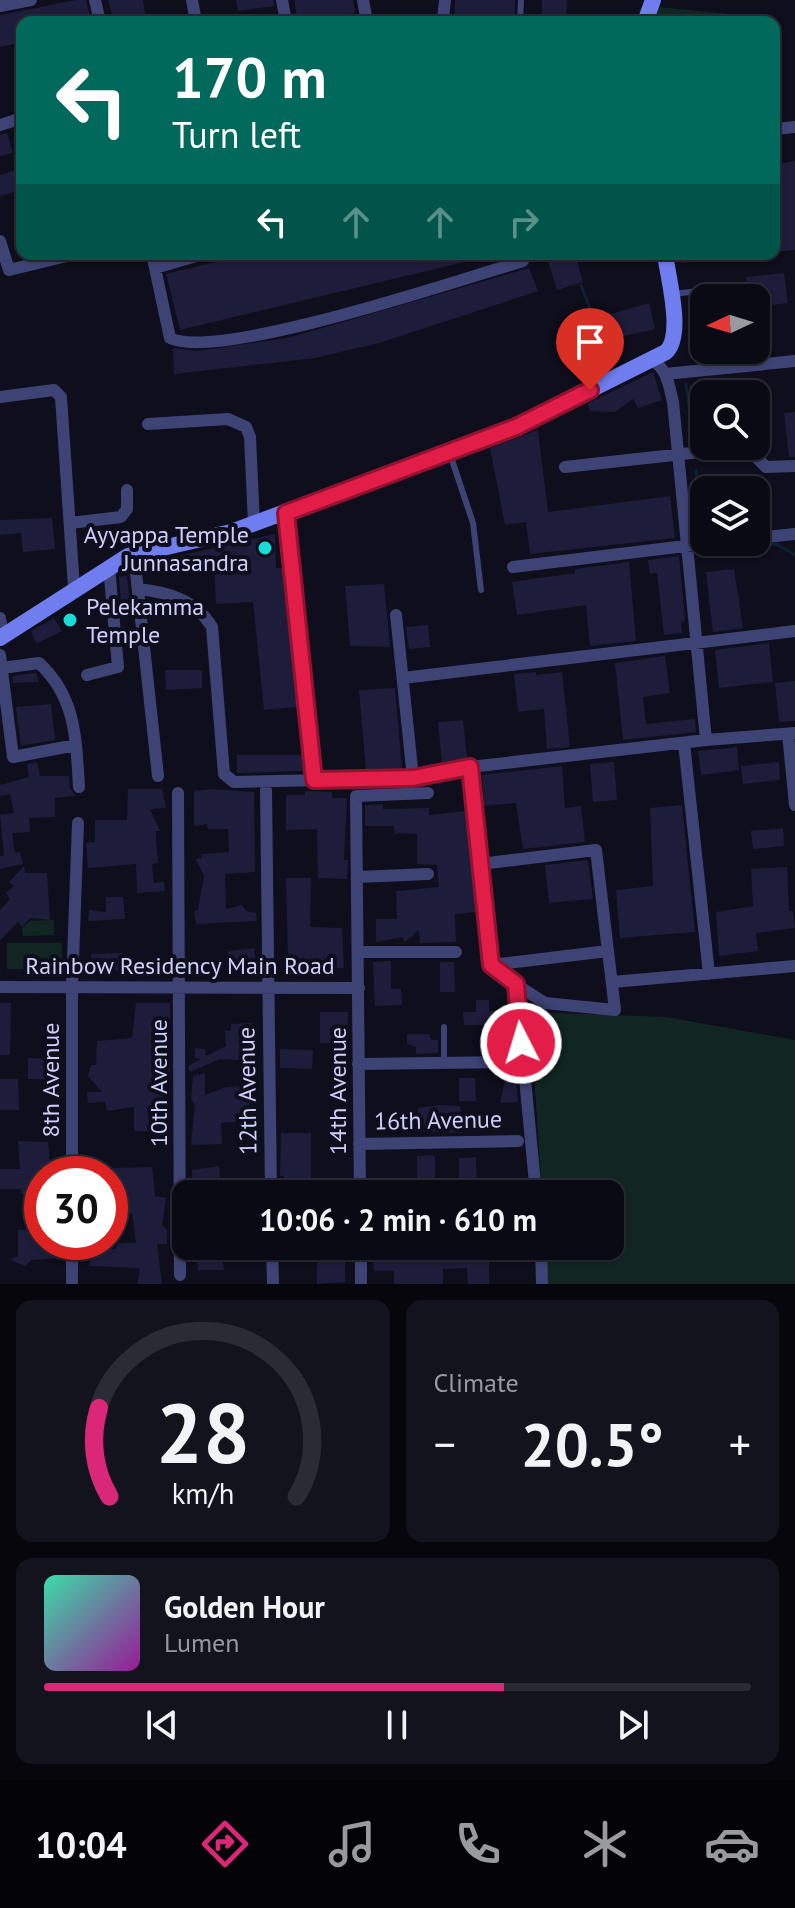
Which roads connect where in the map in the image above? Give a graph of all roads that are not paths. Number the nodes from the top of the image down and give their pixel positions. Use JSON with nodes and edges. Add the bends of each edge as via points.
{"nodes":[{"id":1,"x":31,"y":0,"type":"edge"},
{"id":2,"x":0,"y":6,"type":"edge"},
{"id":3,"x":0,"y":241,"type":"edge"},
{"id":4,"x":50,"y":260,"type":"edge"},
{"id":5,"x":153,"y":260,"type":"edge"},
{"id":6,"x":182,"y":260,"type":"edge"},
{"id":7,"x":516,"y":260,"type":"edge"},
{"id":8,"x":666,"y":260,"type":"edge"},
{"id":9,"x":155,"y":268,"type":"junction"},
{"id":10,"x":690,"y":292,"type":"edge"},
{"id":11,"x":671,"y":294,"type":"junction"},
{"id":12,"x":651,"y":360,"type":"junction"},
{"id":13,"x":795,"y":361,"type":"edge"},
{"id":14,"x":665,"y":374,"type":"junction"},
{"id":15,"x":0,"y":397,"type":"edge"},
{"id":16,"x":148,"y":424,"type":"dead end"},
{"id":17,"x":449,"y":452,"type":"junction"},
{"id":18,"x":678,"y":454,"type":"junction"},
{"id":19,"x":795,"y":466,"type":"edge"},
{"id":20,"x":565,"y":467,"type":"dead end"},
{"id":21,"x":127,"y":490,"type":"dead end"},
{"id":22,"x":286,"y":513,"type":"junction"},
{"id":23,"x":70,"y":523,"type":"junction"},
{"id":24,"x":254,"y":524,"type":"junction"},
{"id":25,"x":795,"y":534,"type":"edge"},
{"id":26,"x":770,"y":537,"type":"edge"},
{"id":27,"x":686,"y":545,"type":"junction"},
{"id":28,"x":690,"y":545,"type":"edge"},
{"id":29,"x":134,"y":554,"type":"junction"},
{"id":30,"x":109,"y":567,"type":"junction"},
{"id":31,"x":513,"y":567,"type":"dead end"},
{"id":32,"x":74,"y":588,"type":"junction"},
{"id":33,"x":138,"y":589,"type":"junction"},
{"id":34,"x":481,"y":590,"type":"dead end"},
{"id":35,"x":396,"y":615,"type":"dead end"},
{"id":36,"x":0,"y":618,"type":"edge"},
{"id":37,"x":795,"y":631,"type":"edge"},
{"id":38,"x":2,"y":637,"type":"edge"},
{"id":39,"x":697,"y":641,"type":"junction"},
{"id":40,"x":1,"y":661,"type":"edge"},
{"id":41,"x":87,"y":675,"type":"dead end"},
{"id":42,"x":403,"y":678,"type":"junction"},
{"id":43,"x":792,"y":734,"type":"edge"},
{"id":44,"x":706,"y":740,"type":"junction"},
{"id":45,"x":684,"y":743,"type":"junction"},
{"id":46,"x":76,"y":745,"type":"junction"},
{"id":47,"x":6,"y":759,"type":"edge"},
{"id":48,"x":470,"y":767,"type":"junction"},
{"id":49,"x":158,"y":776,"type":"dead end"},
{"id":50,"x":413,"y":778,"type":"junction"},
{"id":51,"x":314,"y":780,"type":"junction"},
{"id":52,"x":79,"y":787,"type":"dead end"},
{"id":53,"x":266,"y":790,"type":"dead end"},
{"id":54,"x":178,"y":793,"type":"dead end"},
{"id":55,"x":428,"y":793,"type":"dead end"},
{"id":56,"x":795,"y":805,"type":"edge"},
{"id":57,"x":78,"y":823,"type":"dead end"},
{"id":58,"x":480,"y":864,"type":"junction"},
{"id":59,"x":428,"y":874,"type":"dead end"},
{"id":60,"x":358,"y":877,"type":"junction"},
{"id":61,"x":608,"y":951,"type":"junction"},
{"id":62,"x":359,"y":952,"type":"junction"},
{"id":63,"x":456,"y":952,"type":"dead end"},
{"id":64,"x":491,"y":965,"type":"junction"},
{"id":65,"x":795,"y":966,"type":"edge"},
{"id":66,"x":709,"y":974,"type":"junction"},
{"id":67,"x":612,"y":982,"type":"junction"},
{"id":68,"x":516,"y":984,"type":"junction"},
{"id":69,"x":0,"y":987,"type":"edge"},
{"id":70,"x":72,"y":987,"type":"junction"},
{"id":71,"x":180,"y":987,"type":"junction"},
{"id":72,"x":267,"y":987,"type":"junction"},
{"id":73,"x":359,"y":988,"type":"junction"},
{"id":74,"x":444,"y":1027,"type":"dead end"},
{"id":75,"x":512,"y":1062,"type":"dead end"},
{"id":76,"x":358,"y":1064,"type":"junction"},
{"id":77,"x":444,"y":1064,"type":"junction"},
{"id":78,"x":518,"y":1141,"type":"dead end"},
{"id":79,"x":359,"y":1144,"type":"junction"},
{"id":80,"x":72,"y":1156,"type":"edge"},
{"id":81,"x":271,"y":1180,"type":"edge"},
{"id":82,"x":360,"y":1180,"type":"edge"},
{"id":83,"x":535,"y":1180,"type":"edge"},
{"id":84,"x":72,"y":1260,"type":"edge"},
{"id":85,"x":272,"y":1260,"type":"edge"},
{"id":86,"x":361,"y":1260,"type":"edge"},
{"id":87,"x":541,"y":1260,"type":"edge"},
{"id":88,"x":180,"y":1275,"type":"dead end"},
{"id":89,"x":273,"y":1283,"type":"edge"},
{"id":90,"x":72,"y":1284,"type":"edge"},
{"id":91,"x":361,"y":1284,"type":"edge"},
{"id":92,"x":542,"y":1284,"type":"edge"}],
"edges":[{"from":1,"to":2,"type":"street"},
{"from":3,"to":4,"type":"street","via":[[9,270]]},
{"from":5,"to":9,"type":"street"},
{"from":6,"to":9,"type":"street"},
{"from":7,"to":9,"type":"street","via":[[289,329],[193,343],[170,338]]},
{"from":8,"to":11,"type":"street"},
{"from":10,"to":11,"type":"lane"},
{"from":11,"to":12,"type":"street","via":[[673,344]]},
{"from":12,"to":14,"type":"street"},
{"from":12,"to":17,"type":"street","via":[[516,427]]},
{"from":13,"to":14,"type":"street"},
{"from":14,"to":18,"type":"street"},
{"from":15,"to":23,"type":"street","via":[[54,390],[61,397]]},
{"from":16,"to":24,"type":"street","via":[[228,419],[246,427]]},
{"from":17,"to":22,"type":"street"},
{"from":17,"to":34,"type":"lane","via":[[473,523]]},
{"from":18,"to":19,"type":"street","via":[[746,447],[766,467]]},
{"from":18,"to":20,"type":"street"},
{"from":18,"to":27,"type":"street"},
{"from":21,"to":23,"type":"street","via":[[127,509],[121,517]]},
{"from":22,"to":24,"type":"street"},
{"from":22,"to":51,"type":"street"},
{"from":23,"to":32,"type":"street"},
{"from":24,"to":29,"type":"street"},
{"from":25,"to":26,"type":"street"},
{"from":27,"to":28,"type":"street"},
{"from":27,"to":31,"type":"street"},
{"from":27,"to":39,"type":"street"},
{"from":29,"to":30,"type":"street"},
{"from":29,"to":33,"type":"street"},
{"from":30,"to":32,"type":"street"},
{"from":30,"to":41,"type":"street","via":[[118,667]]},
{"from":32,"to":38,"type":"street"},
{"from":33,"to":49,"type":"street"},
{"from":33,"to":51,"type":"street","via":[[184,600],[212,627],[227,779]]},
{"from":35,"to":42,"type":"street"},
{"from":36,"to":38,"type":"street"},
{"from":37,"to":39,"type":"street"},
{"from":39,"to":42,"type":"street"},
{"from":39,"to":44,"type":"street"},
{"from":40,"to":46,"type":"street","via":[[39,663],[46,670],[64,692]]},
{"from":40,"to":47,"type":"street"},
{"from":42,"to":50,"type":"street"},
{"from":43,"to":44,"type":"street"},
{"from":43,"to":56,"type":"street"},
{"from":44,"to":45,"type":"street"},
{"from":45,"to":48,"type":"street"},
{"from":45,"to":66,"type":"street"},
{"from":46,"to":47,"type":"street"},
{"from":46,"to":52,"type":"street"},
{"from":48,"to":50,"type":"street"},
{"from":48,"to":58,"type":"street"},
{"from":50,"to":51,"type":"street"},
{"from":53,"to":72,"type":"street","name":"12th Avenue"},
{"from":54,"to":71,"type":"street","name":"10th Avenue"},
{"from":55,"to":60,"type":"street","name":"14th Avenue","via":[[356,796]]},
{"from":57,"to":70,"type":"street","name":"8th Avenue"},
{"from":58,"to":61,"type":"street","via":[[596,850]]},
{"from":58,"to":64,"type":"street"},
{"from":59,"to":60,"type":"street"},
{"from":60,"to":62,"type":"street","name":"14th Avenue"},
{"from":61,"to":64,"type":"street"},
{"from":61,"to":67,"type":"street"},
{"from":62,"to":63,"type":"street"},
{"from":62,"to":73,"type":"street","name":"14th Avenue"},
{"from":64,"to":68,"type":"street"},
{"from":65,"to":66,"type":"street"},
{"from":66,"to":67,"type":"street"},
{"from":67,"to":68,"type":"street","via":[[615,1010],[545,1003]]},
{"from":68,"to":83,"type":"street"},
{"from":69,"to":70,"type":"street","name":"Rainbow Residency Main Road"},
{"from":70,"to":71,"type":"street","name":"Rainbow Residency Main Road"},
{"from":70,"to":80,"type":"street","name":"8th Avenue"},
{"from":71,"to":72,"type":"street","name":"Rainbow Residency Main Road"},
{"from":71,"to":88,"type":"street","name":"10th Avenue"},
{"from":72,"to":73,"type":"street","name":"Rainbow Residency Main Road"},
{"from":72,"to":81,"type":"street","name":"12th Avenue"},
{"from":73,"to":76,"type":"street","name":"14th Avenue"},
{"from":74,"to":77,"type":"lane"},
{"from":75,"to":77,"type":"street"},
{"from":76,"to":77,"type":"street"},
{"from":76,"to":79,"type":"street","name":"14th Avenue"},
{"from":78,"to":79,"type":"street","name":"16th Avenue"},
{"from":79,"to":82,"type":"street","name":"14th Avenue"},
{"from":84,"to":90,"type":"street"},
{"from":85,"to":89,"type":"street"},
{"from":86,"to":91,"type":"street"},
{"from":87,"to":92,"type":"street"}]}
